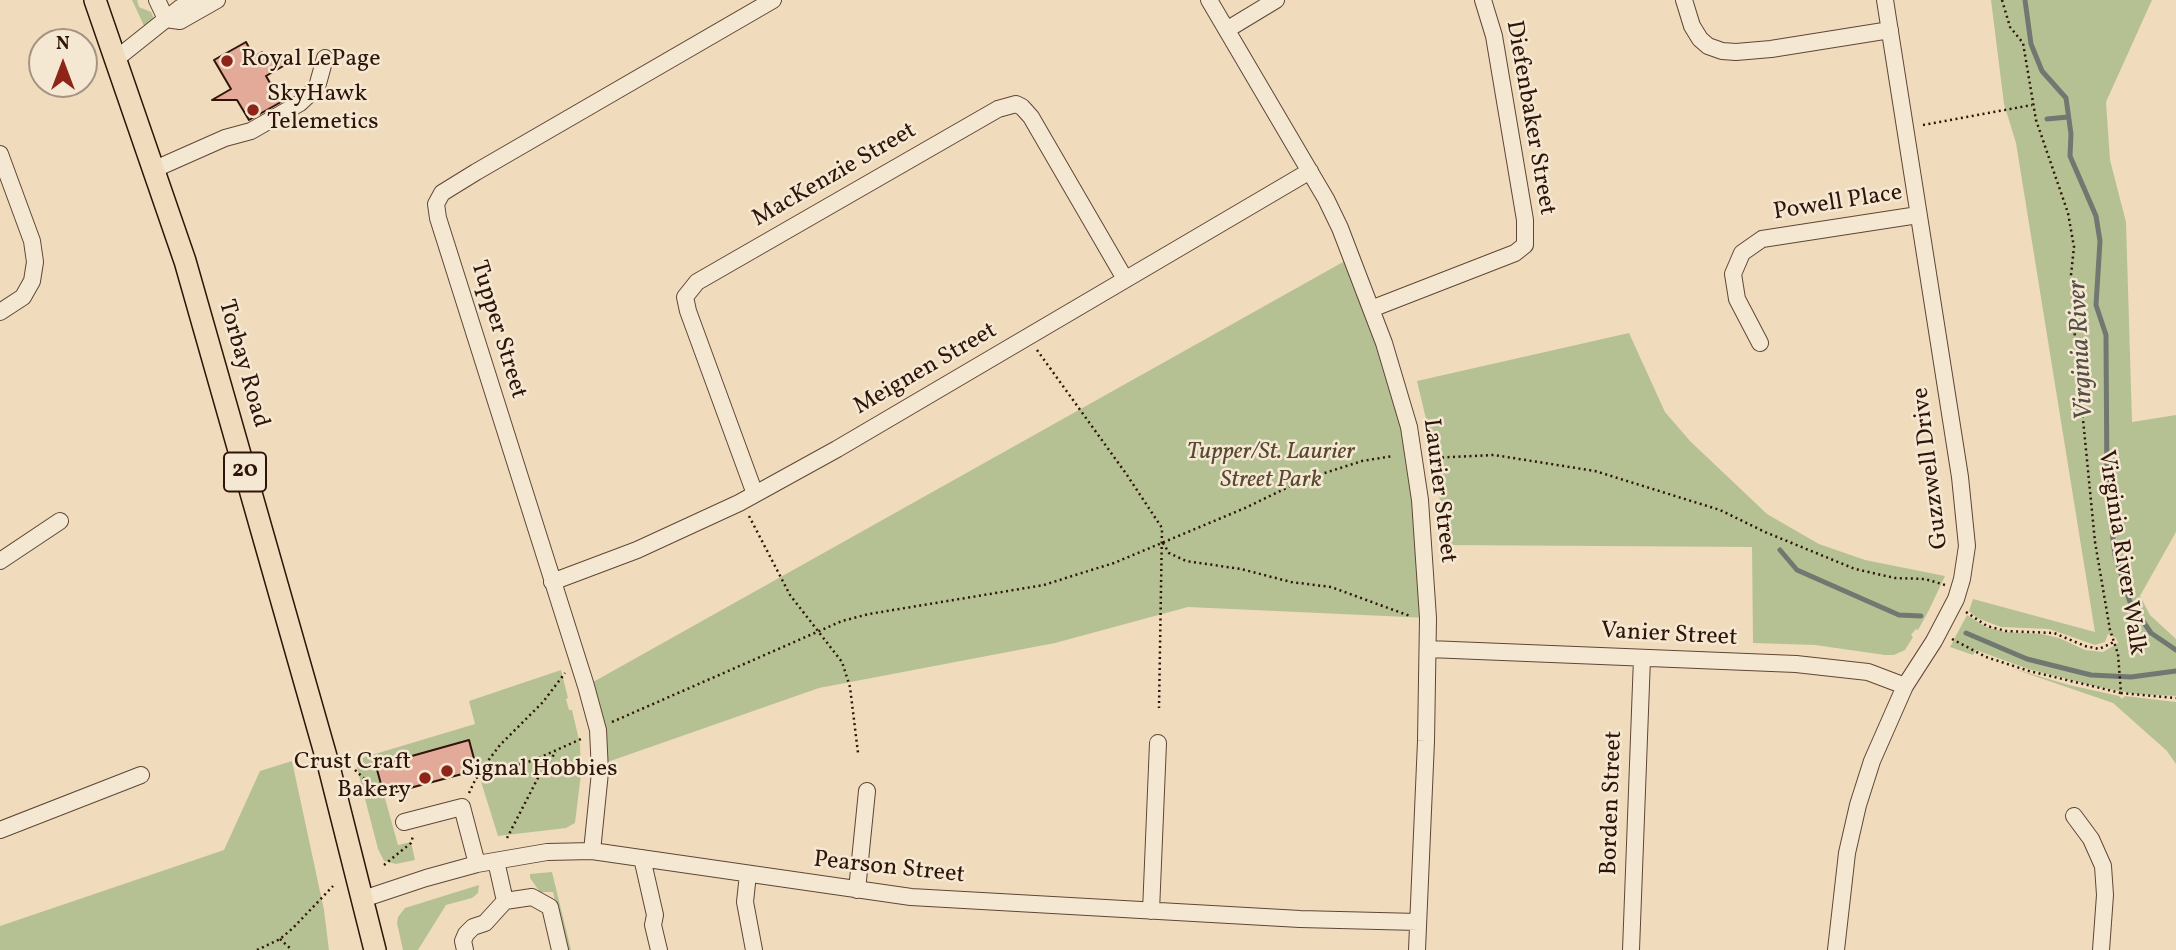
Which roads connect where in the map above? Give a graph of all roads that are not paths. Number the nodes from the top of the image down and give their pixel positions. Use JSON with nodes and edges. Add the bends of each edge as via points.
{"nodes":[{"id":1,"x":95,"y":0,"type":"edge"},
{"id":2,"x":157,"y":0,"type":"edge"},
{"id":3,"x":194,"y":0,"type":"edge"},
{"id":4,"x":217,"y":0,"type":"edge"},
{"id":5,"x":773,"y":0,"type":"edge"},
{"id":6,"x":1209,"y":0,"type":"edge"},
{"id":7,"x":1276,"y":0,"type":"edge"},
{"id":8,"x":1483,"y":0,"type":"edge"},
{"id":9,"x":1684,"y":0,"type":"edge"},
{"id":10,"x":1885,"y":0,"type":"edge"},
{"id":11,"x":166,"y":19,"type":"junction"},
{"id":12,"x":1228,"y":30,"type":"junction"},
{"id":13,"x":1890,"y":30,"type":"junction"},
{"id":14,"x":325,"y":58,"type":"dead end"},
{"id":15,"x":116,"y":59,"type":"junction"},
{"id":16,"x":0,"y":154,"type":"edge"},
{"id":17,"x":155,"y":169,"type":"junction"},
{"id":18,"x":1310,"y":170,"type":"junction"},
{"id":19,"x":1918,"y":215,"type":"junction"},
{"id":20,"x":1125,"y":279,"type":"junction"},
{"id":21,"x":1371,"y":309,"type":"junction"},
{"id":22,"x":0,"y":312,"type":"edge"},
{"id":23,"x":1760,"y":344,"type":"dead end"},
{"id":24,"x":755,"y":494,"type":"junction"},
{"id":25,"x":60,"y":521,"type":"dead end"},
{"id":26,"x":0,"y":561,"type":"edge"},
{"id":27,"x":552,"y":582,"type":"junction"},
{"id":28,"x":1429,"y":649,"type":"junction"},
{"id":29,"x":1642,"y":658,"type":"junction"},
{"id":30,"x":1905,"y":686,"type":"junction"},
{"id":31,"x":1158,"y":743,"type":"dead end"},
{"id":32,"x":141,"y":775,"type":"dead end"},
{"id":33,"x":867,"y":791,"type":"dead end"},
{"id":34,"x":2074,"y":816,"type":"dead end"},
{"id":35,"x":410,"y":820,"type":"road end"},
{"id":36,"x":0,"y":830,"type":"edge"},
{"id":37,"x":592,"y":851,"type":"junction"},
{"id":38,"x":642,"y":858,"type":"junction"},
{"id":39,"x":496,"y":861,"type":"junction"},
{"id":40,"x":477,"y":864,"type":"junction"},
{"id":41,"x":748,"y":874,"type":"junction"},
{"id":42,"x":857,"y":890,"type":"junction"},
{"id":43,"x":363,"y":899,"type":"junction"},
{"id":44,"x":505,"y":901,"type":"junction"},
{"id":45,"x":1151,"y":911,"type":"junction"},
{"id":46,"x":1418,"y":922,"type":"junction"},
{"id":47,"x":462,"y":947,"type":"edge"},
{"id":48,"x":375,"y":950,"type":"edge"},
{"id":49,"x":560,"y":950,"type":"edge"},
{"id":50,"x":659,"y":950,"type":"edge"},
{"id":51,"x":754,"y":950,"type":"edge"},
{"id":52,"x":1417,"y":950,"type":"edge"},
{"id":53,"x":1631,"y":950,"type":"edge"},
{"id":54,"x":1836,"y":950,"type":"edge"},
{"id":55,"x":2101,"y":950,"type":"edge"}],
"edges":[{"from":1,"to":15,"type":"main road","name":"Torbay Road","number":"20"},
{"from":2,"to":11,"type":"street"},
{"from":3,"to":11,"type":"street"},
{"from":4,"to":11,"type":"street","via":[[180,21]]},
{"from":5,"to":27,"type":"street","name":"Tupper Street","via":[[442,193],[436,204]]},
{"from":6,"to":12,"type":"street","name":"Laurier Street"},
{"from":7,"to":12,"type":"street"},
{"from":8,"to":21,"type":"street","name":"Diefenbaker Street","via":[[1494,36],[1525,220],[1525,245],[1516,253]]},
{"from":9,"to":13,"type":"street","via":[[1700,39],[1721,51],[1771,49]]},
{"from":10,"to":13,"type":"street","name":"Guzzwell Drive"},
{"from":11,"to":15,"type":"street"},
{"from":12,"to":18,"type":"street","name":"Laurier Street"},
{"from":13,"to":19,"type":"street","name":"Guzzwell Drive"},
{"from":14,"to":17,"type":"street","via":[[317,87],[300,103],[251,131]]},
{"from":15,"to":17,"type":"main road","name":"Torbay Road","number":"20"},
{"from":16,"to":22,"type":"street","via":[[35,262],[23,297]]},
{"from":17,"to":43,"type":"main road","name":"Torbay Road","number":"20","via":[[186,261]]},
{"from":18,"to":20,"type":"street","name":"Meignen Street"},
{"from":18,"to":21,"type":"street","name":"Laurier Street","via":[[1340,228]]},
{"from":19,"to":23,"type":"street","name":"Powell Place","via":[[1762,239],[1742,253],[1733,274],[1737,299]]},
{"from":19,"to":30,"type":"street","name":"Guzzwell Drive","via":[[1961,477],[1967,546],[1956,599]]},
{"from":20,"to":24,"type":"street","name":"Meignen Street"},
{"from":20,"to":24,"type":"street","name":"MacKenzie Street","via":[[1031,117],[1016,103],[998,108],[697,282],[685,297],[688,311]]},
{"from":21,"to":28,"type":"street","name":"Laurier Street","via":[[1398,386],[1415,458]]},
{"from":24,"to":27,"type":"street","name":"Meignen Street","via":[[636,550]]},
{"from":25,"to":26,"type":"street"},
{"from":27,"to":37,"type":"street","name":"Tupper Street","via":[[598,730],[600,772]]},
{"from":28,"to":29,"type":"street","name":"Vanier Street"},
{"from":28,"to":46,"type":"street","name":"Laurier Street"},
{"from":29,"to":30,"type":"street","name":"Vanier Street","via":[[1832,667],[1868,672]]},
{"from":29,"to":53,"type":"street","name":"Borden Street"},
{"from":30,"to":54,"type":"street","name":"Guzzwell Drive","via":[[1858,805],[1847,853]]},
{"from":31,"to":45,"type":"street"},
{"from":32,"to":36,"type":"street"},
{"from":33,"to":42,"type":"street"},
{"from":34,"to":55,"type":"street","via":[[2103,866]]},
{"from":35,"to":40,"type":"street","via":[[461,807]]},
{"from":37,"to":38,"type":"street","name":"Pearson Street"},
{"from":37,"to":39,"type":"street","name":"Pearson Street","via":[[547,852]]},
{"from":38,"to":41,"type":"street","name":"Pearson Street"},
{"from":38,"to":50,"type":"street"},
{"from":39,"to":40,"type":"street","name":"Pearson Street"},
{"from":39,"to":44,"type":"street"},
{"from":40,"to":43,"type":"street","name":"Pearson Street"},
{"from":41,"to":42,"type":"street","name":"Pearson Street"},
{"from":41,"to":51,"type":"street","via":[[745,902]]},
{"from":42,"to":45,"type":"street","name":"Pearson Street","via":[[974,902]]},
{"from":43,"to":48,"type":"main road","name":"Torbay Road","number":"20"},
{"from":44,"to":47,"type":"street","via":[[485,923],[466,934]]},
{"from":44,"to":49,"type":"street","via":[[532,897],[550,907]]},
{"from":45,"to":46,"type":"street","name":"Pearson Street"},
{"from":46,"to":52,"type":"street","name":"Laurier Street"}]}
